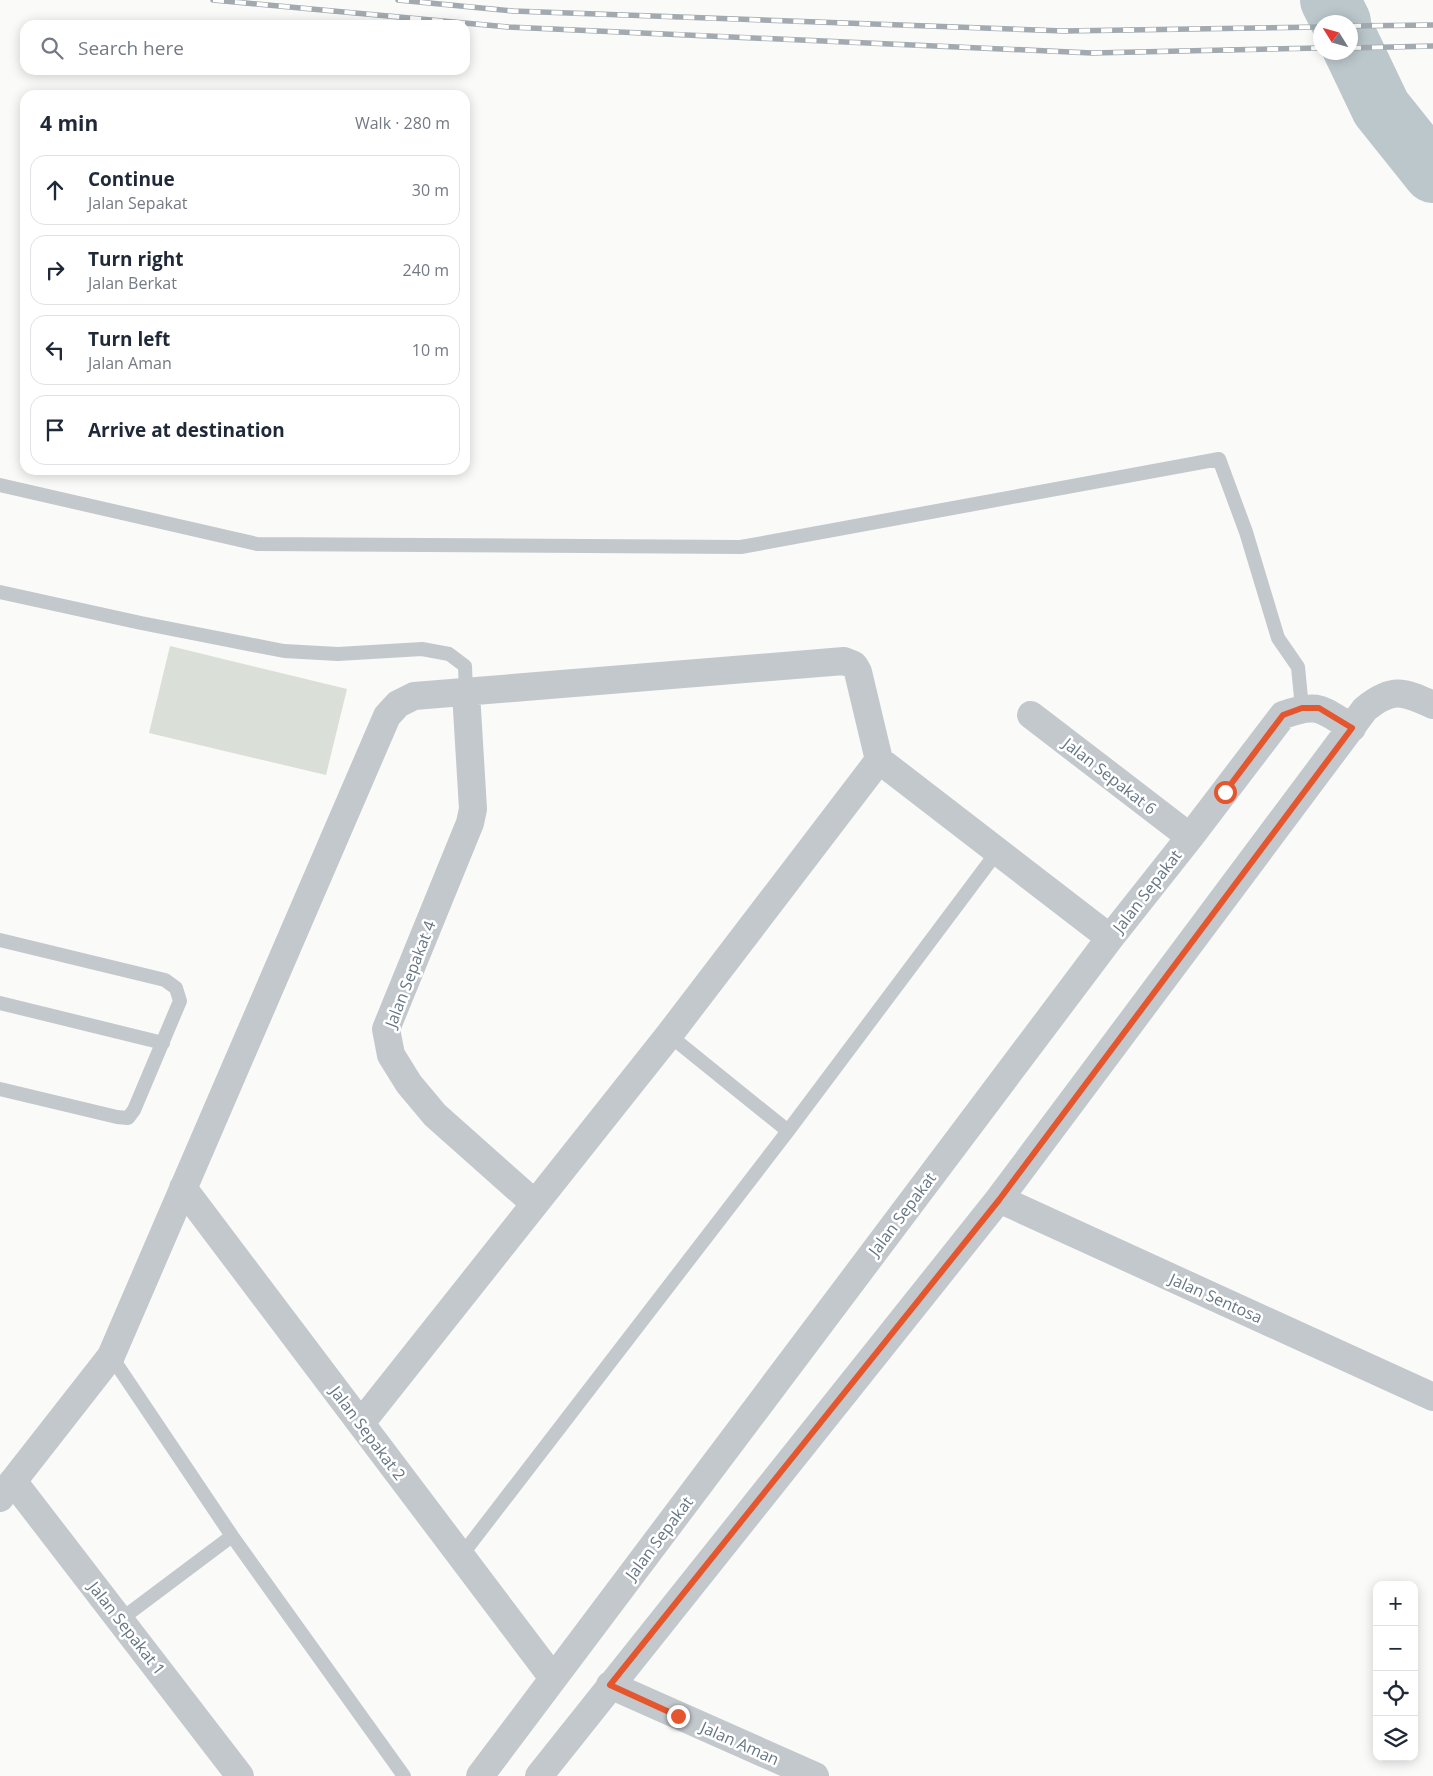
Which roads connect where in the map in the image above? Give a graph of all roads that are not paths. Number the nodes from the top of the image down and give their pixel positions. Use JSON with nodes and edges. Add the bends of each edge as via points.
{"nodes":[{"id":1,"x":0,"y":485,"type":"edge"},
{"id":2,"x":0,"y":592,"type":"edge"},
{"id":3,"x":466,"y":693,"type":"junction"},
{"id":4,"x":1433,"y":705,"type":"edge"},
{"id":5,"x":1302,"y":708,"type":"junction"},
{"id":6,"x":1031,"y":715,"type":"dead end"},
{"id":7,"x":1352,"y":728,"type":"junction"},
{"id":8,"x":879,"y":760,"type":"junction"},
{"id":9,"x":1190,"y":838,"type":"junction"},
{"id":10,"x":997,"y":852,"type":"junction"},
{"id":11,"x":1110,"y":938,"type":"junction"},
{"id":12,"x":0,"y":940,"type":"edge"},
{"id":13,"x":0,"y":1003,"type":"edge"},
{"id":14,"x":669,"y":1035,"type":"junction"},
{"id":15,"x":163,"y":1043,"type":"junction"},
{"id":16,"x":0,"y":1089,"type":"edge"},
{"id":17,"x":788,"y":1131,"type":"junction"},
{"id":18,"x":183,"y":1188,"type":"junction"},
{"id":19,"x":999,"y":1200,"type":"junction"},
{"id":20,"x":534,"y":1203,"type":"junction"},
{"id":21,"x":111,"y":1356,"type":"junction"},
{"id":22,"x":1433,"y":1397,"type":"edge"},
{"id":23,"x":361,"y":1423,"type":"junction"},
{"id":24,"x":6,"y":1489,"type":"edge"},
{"id":25,"x":232,"y":1536,"type":"junction"},
{"id":26,"x":461,"y":1556,"type":"junction"},
{"id":27,"x":120,"y":1620,"type":"junction"},
{"id":28,"x":553,"y":1678,"type":"junction"},
{"id":29,"x":610,"y":1685,"type":"junction"},
{"id":30,"x":240,"y":1776,"type":"edge"},
{"id":31,"x":404,"y":1776,"type":"edge"},
{"id":32,"x":480,"y":1776,"type":"edge"},
{"id":33,"x":538,"y":1776,"type":"edge"},
{"id":34,"x":815,"y":1776,"type":"edge"}],
"edges":[{"from":1,"to":5,"type":"lane","via":[[257,544],[742,547],[1219,459],[1246,532],[1278,638],[1298,668]]},
{"from":2,"to":3,"type":"lane","via":[[284,652],[338,654],[422,649],[449,654],[464,666]]},
{"from":3,"to":8,"type":"street","via":[[844,661],[854,665],[858,672]]},
{"from":3,"to":18,"type":"street","via":[[414,696],[398,704],[387,716]]},
{"from":3,"to":20,"type":"street","name":"Jalan Sepakat 4","via":[[473,809],[470,823],[386,1029],[391,1055],[414,1091],[435,1115]]},
{"from":4,"to":7,"type":"street","via":[[1410,695],[1394,693],[1378,698],[1364,709]]},
{"from":5,"to":7,"type":"street","via":[[1319,708]]},
{"from":5,"to":9,"type":"street","name":"Jalan Sepakat","via":[[1283,715]]},
{"from":6,"to":9,"type":"street","name":"Jalan Sepakat 6"},
{"from":7,"to":19,"type":"street"},
{"from":8,"to":10,"type":"street"},
{"from":8,"to":14,"type":"street"},
{"from":9,"to":11,"type":"street","name":"Jalan Sepakat"},
{"from":10,"to":11,"type":"street"},
{"from":10,"to":17,"type":"lane"},
{"from":11,"to":28,"type":"street","name":"Jalan Sepakat"},
{"from":12,"to":15,"type":"lane","via":[[165,980],[176,988],[180,1001]]},
{"from":13,"to":15,"type":"lane"},
{"from":14,"to":17,"type":"lane"},
{"from":14,"to":20,"type":"street"},
{"from":15,"to":16,"type":"lane","via":[[128,1118]]},
{"from":17,"to":26,"type":"lane"},
{"from":18,"to":21,"type":"street"},
{"from":18,"to":23,"type":"street","name":"Jalan Sepakat 2"},
{"from":19,"to":22,"type":"street","name":"Jalan Sentosa"},
{"from":19,"to":29,"type":"street"},
{"from":20,"to":23,"type":"street"},
{"from":21,"to":24,"type":"street"},
{"from":21,"to":25,"type":"lane"},
{"from":23,"to":26,"type":"street","name":"Jalan Sepakat 2"},
{"from":24,"to":27,"type":"street","name":"Jalan Sepakat 1"},
{"from":25,"to":27,"type":"lane"},
{"from":25,"to":31,"type":"lane"},
{"from":26,"to":28,"type":"street","name":"Jalan Sepakat 2"},
{"from":27,"to":30,"type":"street","name":"Jalan Sepakat 1"},
{"from":28,"to":32,"type":"street","name":"Jalan Sepakat"},
{"from":29,"to":33,"type":"street"},
{"from":29,"to":34,"type":"street","name":"Jalan Aman"}]}
